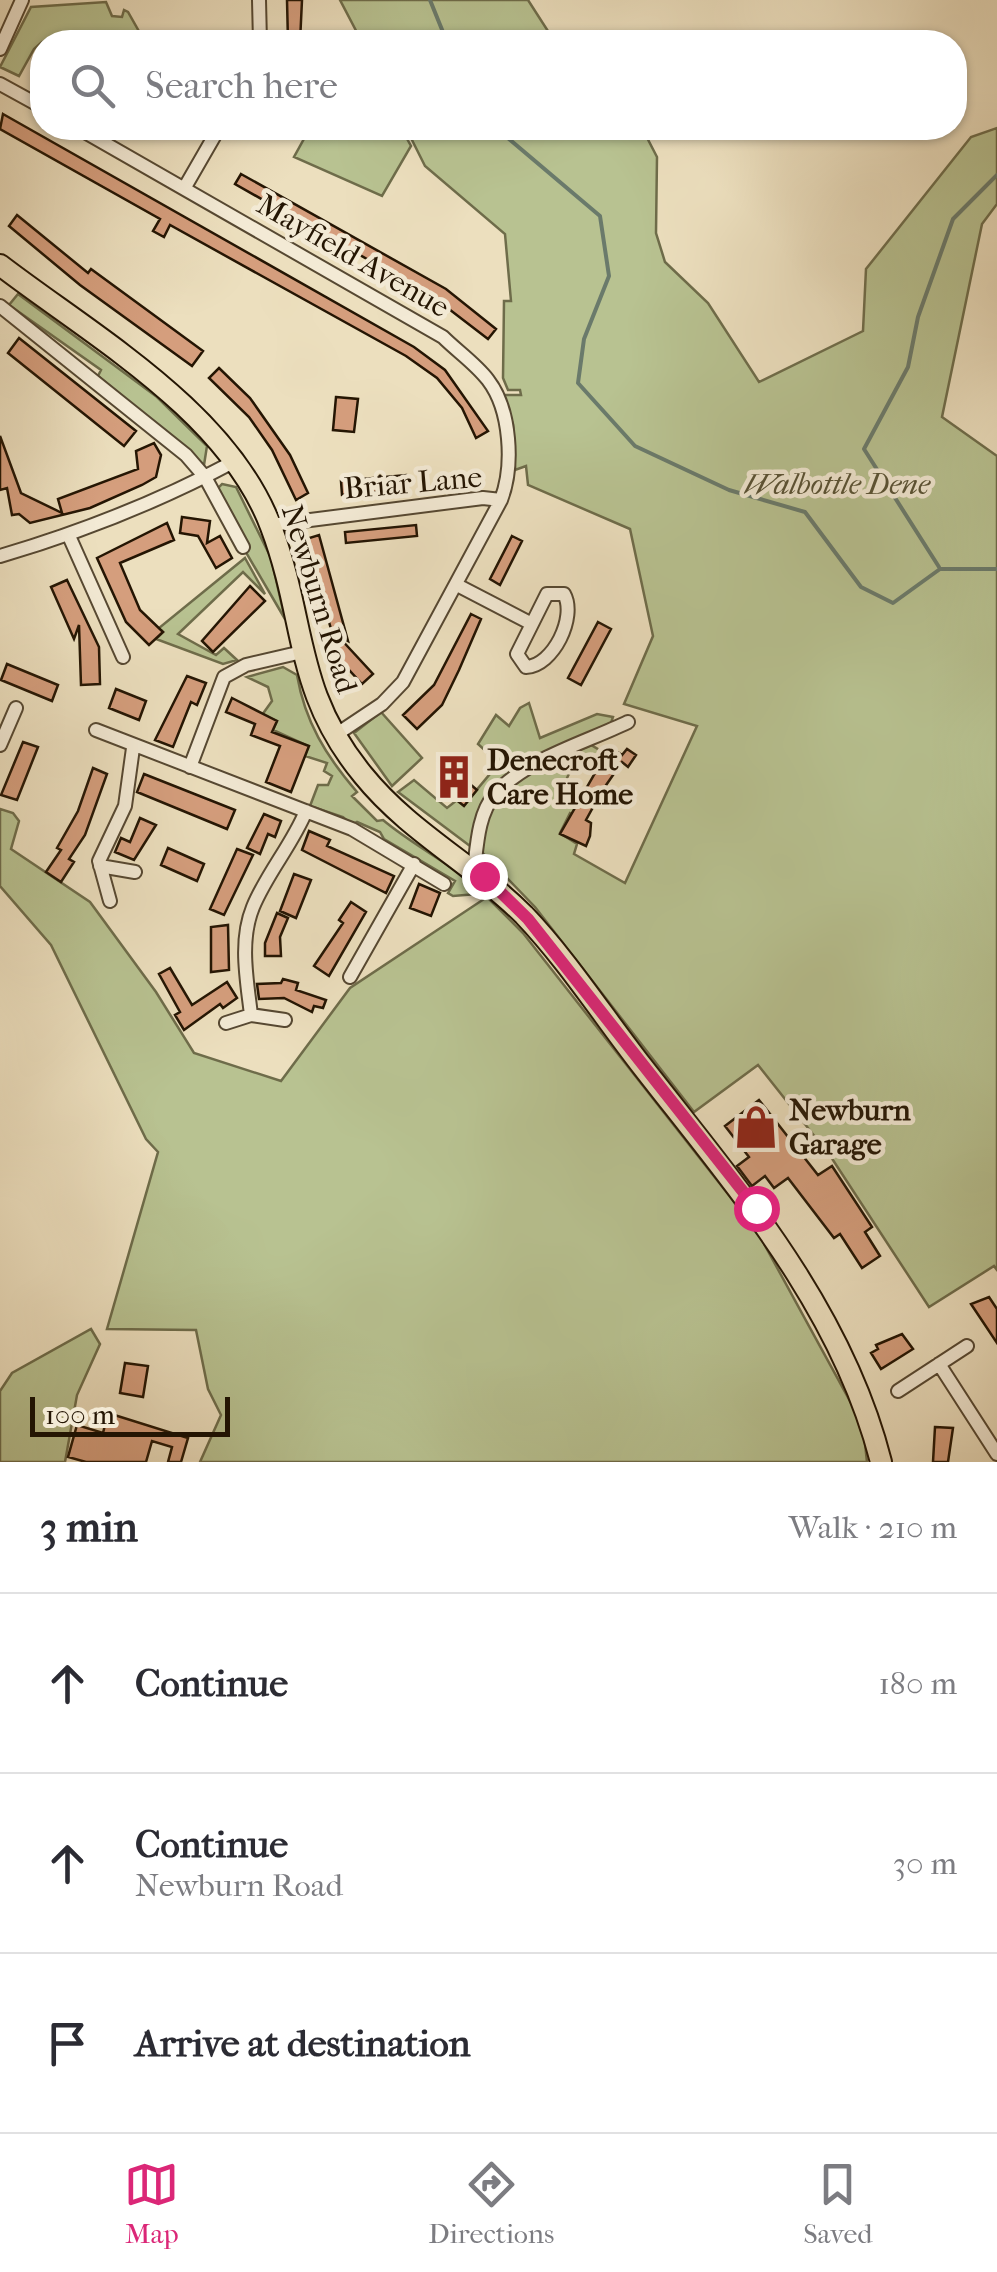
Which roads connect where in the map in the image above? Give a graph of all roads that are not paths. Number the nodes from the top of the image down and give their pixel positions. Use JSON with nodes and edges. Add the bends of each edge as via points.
{"nodes":[{"id":1,"x":22,"y":0,"type":"edge"},
{"id":2,"x":259,"y":0,"type":"edge"},
{"id":3,"x":260,"y":30,"type":"edge"},
{"id":4,"x":0,"y":50,"type":"edge"},
{"id":5,"x":0,"y":84,"type":"edge"},
{"id":6,"x":30,"y":101,"type":"edge"},
{"id":7,"x":100,"y":140,"type":"edge"},
{"id":8,"x":212,"y":140,"type":"edge"},
{"id":9,"x":185,"y":187,"type":"junction"},
{"id":10,"x":0,"y":265,"type":"edge"},
{"id":11,"x":0,"y":306,"type":"edge"},
{"id":12,"x":235,"y":460,"type":"junction"},
{"id":13,"x":205,"y":476,"type":"junction"},
{"id":14,"x":501,"y":500,"type":"junction"},
{"id":15,"x":271,"y":525,"type":"junction"},
{"id":16,"x":68,"y":536,"type":"junction"},
{"id":17,"x":243,"y":547,"type":"dead end"},
{"id":18,"x":0,"y":556,"type":"edge"},
{"id":19,"x":457,"y":586,"type":"junction"},
{"id":20,"x":532,"y":624,"type":"junction"},
{"id":21,"x":302,"y":652,"type":"junction"},
{"id":22,"x":123,"y":657,"type":"dead end"},
{"id":23,"x":16,"y":708,"type":"dead end"},
{"id":24,"x":628,"y":722,"type":"dead end"},
{"id":25,"x":96,"y":730,"type":"dead end"},
{"id":26,"x":334,"y":736,"type":"junction"},
{"id":27,"x":0,"y":745,"type":"edge"},
{"id":28,"x":132,"y":748,"type":"junction"},
{"id":29,"x":190,"y":767,"type":"junction"},
{"id":30,"x":306,"y":811,"type":"junction"},
{"id":31,"x":414,"y":864,"type":"junction"},
{"id":32,"x":100,"y":866,"type":"junction"},
{"id":33,"x":474,"y":870,"type":"junction"},
{"id":34,"x":135,"y":872,"type":"dead end"},
{"id":35,"x":444,"y":884,"type":"dead end"},
{"id":36,"x":110,"y":901,"type":"dead end"},
{"id":37,"x":350,"y":977,"type":"dead end"},
{"id":38,"x":252,"y":1015,"type":"junction"},
{"id":39,"x":285,"y":1020,"type":"dead end"},
{"id":40,"x":226,"y":1023,"type":"dead end"},
{"id":41,"x":967,"y":1346,"type":"dead end"},
{"id":42,"x":939,"y":1364,"type":"junction"},
{"id":43,"x":898,"y":1392,"type":"dead end"},
{"id":44,"x":997,"y":1454,"type":"edge"},
{"id":45,"x":880,"y":1462,"type":"edge"}],
"edges":[{"from":1,"to":4,"type":"street"},
{"from":2,"to":3,"type":"street"},
{"from":5,"to":6,"type":"street"},
{"from":7,"to":9,"type":"street","name":"Mayfield Avenue"},
{"from":8,"to":9,"type":"street"},
{"from":9,"to":14,"type":"street","name":"Mayfield Avenue","via":[[443,337],[490,382],[509,439],[512,474]]},
{"from":10,"to":12,"type":"main road","name":"Newburn Road","via":[[191,410]]},
{"from":11,"to":13,"type":"street"},
{"from":12,"to":13,"type":"street"},
{"from":12,"to":15,"type":"main road","name":"Newburn Road"},
{"from":13,"to":16,"type":"street"},
{"from":13,"to":17,"type":"street"},
{"from":14,"to":15,"type":"street","name":"Briar Lane"},
{"from":14,"to":19,"type":"street","name":"Mayfield Avenue"},
{"from":15,"to":21,"type":"main road","name":"Newburn Road"},
{"from":16,"to":18,"type":"street"},
{"from":16,"to":22,"type":"street"},
{"from":19,"to":20,"type":"street"},
{"from":19,"to":26,"type":"street","name":"Mayfield Avenue","via":[[403,682]]},
{"from":20,"to":20,"type":"street","via":[[517,654],[526,667],[540,663],[560,638],[568,608],[564,594],[548,594]]},
{"from":21,"to":26,"type":"main road","name":"Newburn Road","via":[[308,682]]},
{"from":21,"to":29,"type":"street","via":[[224,677]]},
{"from":23,"to":27,"type":"street"},
{"from":24,"to":33,"type":"street","via":[[494,794],[481,821]]},
{"from":25,"to":28,"type":"street"},
{"from":26,"to":33,"type":"main road","name":"Newburn Road","via":[[395,811]]},
{"from":28,"to":29,"type":"street"},
{"from":28,"to":32,"type":"street","via":[[125,806]]},
{"from":29,"to":30,"type":"street"},
{"from":30,"to":31,"type":"street"},
{"from":30,"to":38,"type":"street","via":[[252,908],[244,950]]},
{"from":31,"to":35,"type":"street"},
{"from":31,"to":37,"type":"street"},
{"from":32,"to":34,"type":"street"},
{"from":32,"to":36,"type":"street"},
{"from":33,"to":45,"type":"main road","name":"Newburn Road","via":[[528,919],[756,1208],[841,1350]]},
{"from":38,"to":39,"type":"street"},
{"from":38,"to":40,"type":"street"},
{"from":41,"to":42,"type":"street"},
{"from":42,"to":43,"type":"street"},
{"from":42,"to":44,"type":"street"}]}
